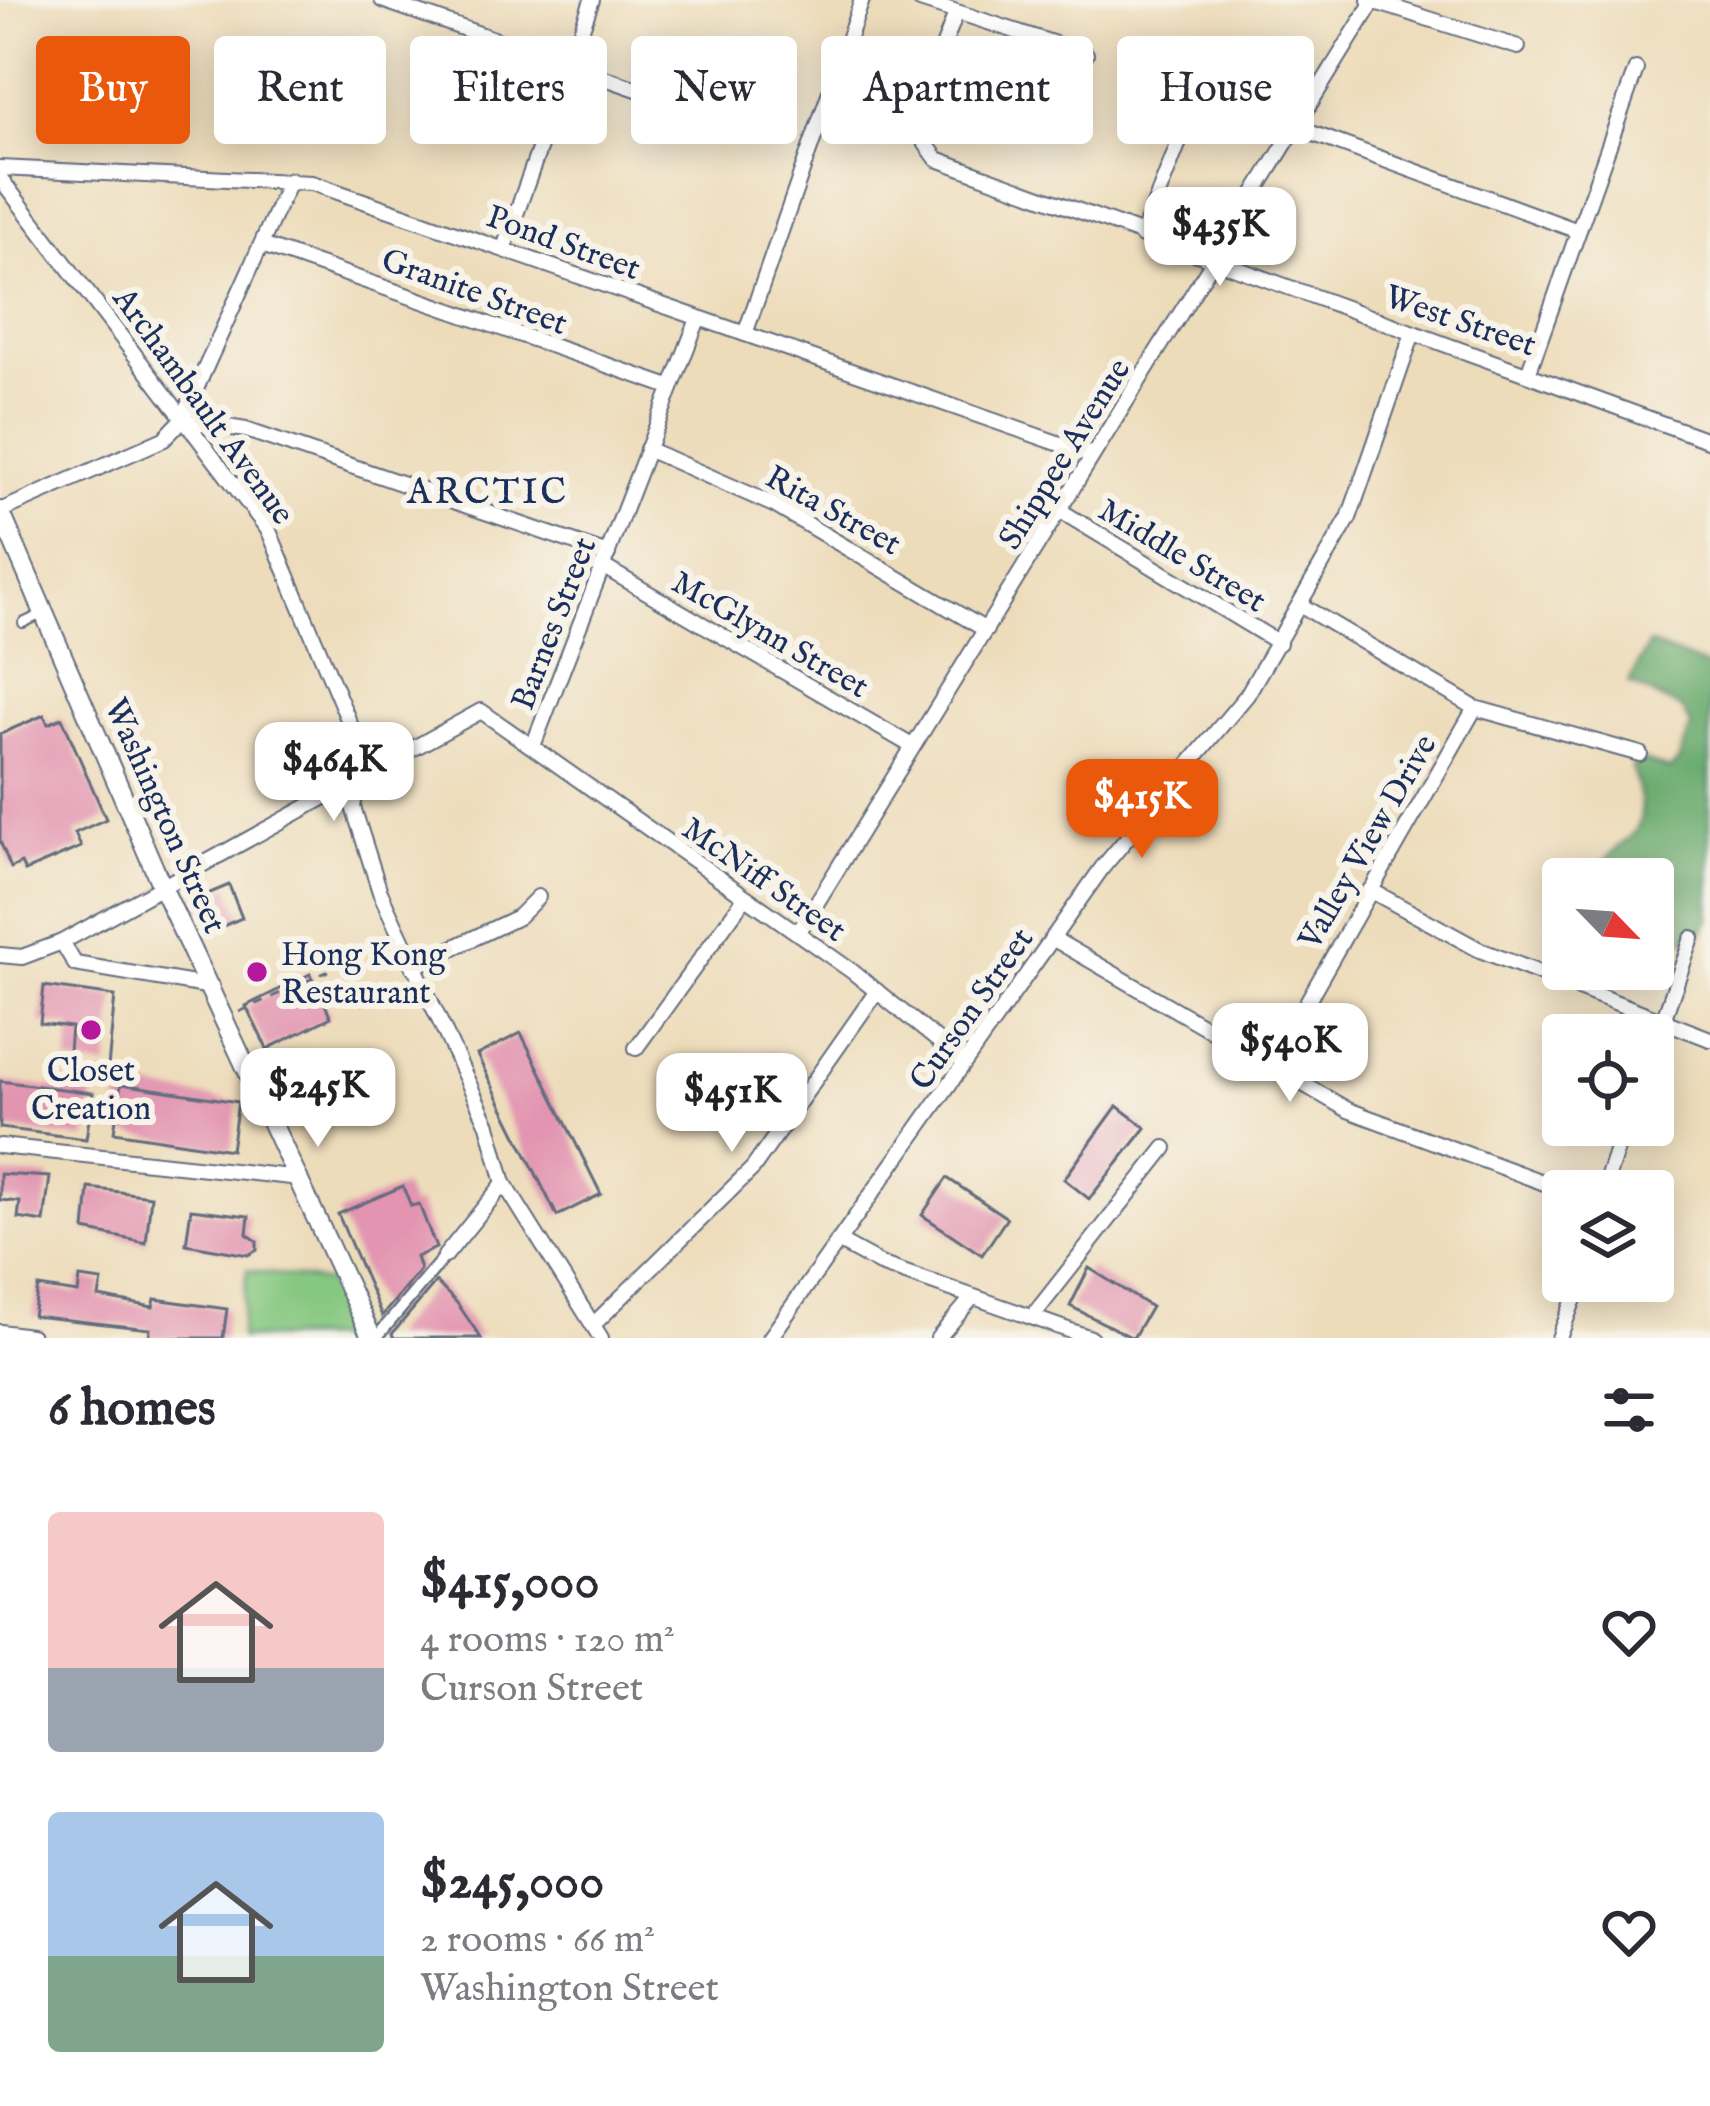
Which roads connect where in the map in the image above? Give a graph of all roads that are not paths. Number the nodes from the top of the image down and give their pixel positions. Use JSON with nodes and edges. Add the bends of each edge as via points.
{"nodes":[{"id":1,"x":382,"y":0,"type":"edge"},
{"id":2,"x":592,"y":0,"type":"edge"},
{"id":3,"x":862,"y":0,"type":"edge"},
{"id":4,"x":920,"y":0,"type":"edge"},
{"id":5,"x":1372,"y":0,"type":"edge"},
{"id":6,"x":956,"y":14,"type":"junction"},
{"id":7,"x":480,"y":36,"type":"edge"},
{"id":8,"x":579,"y":36,"type":"edge"},
{"id":9,"x":1028,"y":36,"type":"edge"},
{"id":10,"x":1518,"y":47,"type":"dead end"},
{"id":11,"x":1636,"y":69,"type":"dead end"},
{"id":12,"x":1314,"y":96,"type":"edge"},
{"id":13,"x":1314,"y":135,"type":"edge"},
{"id":14,"x":541,"y":144,"type":"edge"},
{"id":15,"x":1178,"y":144,"type":"edge"},
{"id":16,"x":1285,"y":144,"type":"edge"},
{"id":17,"x":0,"y":168,"type":"edge"},
{"id":18,"x":0,"y":178,"type":"edge"},
{"id":19,"x":290,"y":180,"type":"junction"},
{"id":20,"x":1579,"y":231,"type":"junction"},
{"id":21,"x":1142,"y":236,"type":"junction"},
{"id":22,"x":262,"y":244,"type":"junction"},
{"id":23,"x":505,"y":248,"type":"junction"},
{"id":24,"x":1212,"y":260,"type":"junction"},
{"id":25,"x":698,"y":319,"type":"junction"},
{"id":26,"x":1413,"y":332,"type":"junction"},
{"id":27,"x":745,"y":334,"type":"junction"},
{"id":28,"x":1529,"y":371,"type":"junction"},
{"id":29,"x":670,"y":387,"type":"junction"},
{"id":30,"x":182,"y":419,"type":"junction"},
{"id":31,"x":1710,"y":441,"type":"edge"},
{"id":32,"x":647,"y":449,"type":"junction"},
{"id":33,"x":1092,"y":455,"type":"junction"},
{"id":34,"x":1059,"y":510,"type":"junction"},
{"id":35,"x":0,"y":511,"type":"edge"},
{"id":36,"x":605,"y":560,"type":"junction"},
{"id":37,"x":1302,"y":606,"type":"junction"},
{"id":38,"x":45,"y":612,"type":"junction"},
{"id":39,"x":23,"y":623,"type":"dead end"},
{"id":40,"x":986,"y":630,"type":"junction"},
{"id":41,"x":1279,"y":643,"type":"junction"},
{"id":42,"x":1475,"y":708,"type":"junction"},
{"id":43,"x":533,"y":746,"type":"junction"},
{"id":44,"x":912,"y":746,"type":"junction"},
{"id":45,"x":1640,"y":754,"type":"dead end"},
{"id":46,"x":358,"y":782,"type":"junction"},
{"id":47,"x":163,"y":889,"type":"junction"},
{"id":48,"x":1370,"y":890,"type":"junction"},
{"id":49,"x":538,"y":897,"type":"dead end"},
{"id":50,"x":744,"y":899,"type":"junction"},
{"id":51,"x":798,"y":933,"type":"junction"},
{"id":52,"x":1052,"y":938,"type":"junction"},
{"id":53,"x":1692,"y":938,"type":"dead end"},
{"id":54,"x":62,"y":942,"type":"junction"},
{"id":55,"x":0,"y":955,"type":"edge"},
{"id":56,"x":413,"y":967,"type":"junction"},
{"id":57,"x":212,"y":987,"type":"junction"},
{"id":58,"x":877,"y":991,"type":"junction"},
{"id":59,"x":1645,"y":1014,"type":"edge"},
{"id":60,"x":1665,"y":1014,"type":"edge"},
{"id":61,"x":1674,"y":1025,"type":"edge"},
{"id":62,"x":1710,"y":1039,"type":"edge"},
{"id":63,"x":636,"y":1048,"type":"dead end"},
{"id":64,"x":963,"y":1061,"type":"junction"},
{"id":65,"x":1271,"y":1065,"type":"junction"},
{"id":66,"x":0,"y":1145,"type":"edge"},
{"id":67,"x":1165,"y":1148,"type":"dead end"},
{"id":68,"x":300,"y":1178,"type":"junction"},
{"id":69,"x":1542,"y":1182,"type":"edge"},
{"id":70,"x":504,"y":1183,"type":"junction"},
{"id":71,"x":838,"y":1241,"type":"junction"},
{"id":72,"x":445,"y":1256,"type":"joint"},
{"id":73,"x":972,"y":1298,"type":"junction"},
{"id":74,"x":1573,"y":1302,"type":"edge"},
{"id":75,"x":1032,"y":1317,"type":"junction"},
{"id":76,"x":597,"y":1332,"type":"edge"},
{"id":77,"x":0,"y":1334,"type":"edge"},
{"id":78,"x":30,"y":1338,"type":"edge"},
{"id":79,"x":374,"y":1338,"type":"edge"},
{"id":80,"x":770,"y":1338,"type":"edge"},
{"id":81,"x":938,"y":1338,"type":"edge"},
{"id":82,"x":1091,"y":1338,"type":"edge"},
{"id":83,"x":1558,"y":1338,"type":"edge"}],
"edges":[{"from":1,"to":7,"type":"street"},
{"from":2,"to":8,"type":"street"},
{"from":3,"to":27,"type":"street"},
{"from":4,"to":6,"type":"street"},
{"from":5,"to":10,"type":"street"},
{"from":5,"to":12,"type":"street","name":"Shippee Avenue"},
{"from":6,"to":9,"type":"street"},
{"from":6,"to":21,"type":"street","name":"West Street","via":[[918,113],[924,145],[959,170]]},
{"from":11,"to":20,"type":"street"},
{"from":13,"to":20,"type":"street"},
{"from":14,"to":23,"type":"street"},
{"from":15,"to":21,"type":"street"},
{"from":16,"to":24,"type":"street","name":"Shippee Avenue"},
{"from":17,"to":19,"type":"street","name":"Pond Street"},
{"from":18,"to":30,"type":"street","name":"Archambault Avenue"},
{"from":19,"to":22,"type":"street"},
{"from":19,"to":23,"type":"street","name":"Pond Street"},
{"from":20,"to":28,"type":"street"},
{"from":21,"to":24,"type":"street","name":"West Street"},
{"from":22,"to":29,"type":"street","name":"Granite Street"},
{"from":22,"to":30,"type":"street"},
{"from":23,"to":25,"type":"street","name":"Pond Street"},
{"from":24,"to":26,"type":"street","name":"West Street"},
{"from":24,"to":33,"type":"street","name":"Shippee Avenue"},
{"from":25,"to":27,"type":"street","name":"Pond Street"},
{"from":25,"to":29,"type":"street","name":"Barnes Street"},
{"from":26,"to":28,"type":"street","name":"West Street"},
{"from":26,"to":37,"type":"street","name":"Curson Street","via":[[1349,518]]},
{"from":27,"to":33,"type":"street","name":"Pond Street"},
{"from":28,"to":31,"type":"street","name":"West Street"},
{"from":29,"to":32,"type":"street","name":"Barnes Street"},
{"from":30,"to":35,"type":"street","via":[[164,439]]},
{"from":30,"to":36,"type":"street","name":"McGlynn Street","via":[[246,430]]},
{"from":30,"to":46,"type":"street","name":"Archambault Avenue","via":[[269,530],[363,755]]},
{"from":32,"to":36,"type":"street","name":"Barnes Street"},
{"from":32,"to":40,"type":"street","name":"Rita Street","via":[[774,505]]},
{"from":33,"to":34,"type":"street","name":"Shippee Avenue"},
{"from":34,"to":40,"type":"street","name":"Shippee Avenue"},
{"from":34,"to":41,"type":"street","name":"Middle Street"},
{"from":35,"to":38,"type":"main road","name":"Washington Street"},
{"from":36,"to":43,"type":"street","name":"Barnes Street"},
{"from":36,"to":44,"type":"street","name":"McGlynn Street"},
{"from":37,"to":41,"type":"street","name":"Curson Street"},
{"from":37,"to":42,"type":"street"},
{"from":38,"to":39,"type":"lane"},
{"from":38,"to":47,"type":"main road","name":"Washington Street"},
{"from":40,"to":44,"type":"street","name":"Shippee Avenue"},
{"from":41,"to":52,"type":"street","name":"Curson Street","via":[[1247,695]]},
{"from":42,"to":45,"type":"street"},
{"from":42,"to":48,"type":"street","name":"Valley View Drive"},
{"from":43,"to":46,"type":"street","name":"McNiff Street","via":[[481,711]]},
{"from":43,"to":50,"type":"street","name":"McNiff Street"},
{"from":44,"to":51,"type":"street","name":"Shippee Avenue"},
{"from":46,"to":47,"type":"street"},
{"from":46,"to":56,"type":"street","name":"Archambault Avenue","via":[[358,834]]},
{"from":47,"to":54,"type":"street"},
{"from":47,"to":57,"type":"main road","name":"Washington Street"},
{"from":48,"to":59,"type":"street","via":[[1480,950]]},
{"from":48,"to":65,"type":"street","name":"Valley View Drive"},
{"from":49,"to":56,"type":"street","via":[[518,917]]},
{"from":50,"to":51,"type":"street","name":"McNiff Street"},
{"from":50,"to":63,"type":"street"},
{"from":51,"to":58,"type":"street","name":"McNiff Street"},
{"from":52,"to":64,"type":"street","name":"Curson Street"},
{"from":52,"to":65,"type":"street"},
{"from":53,"to":60,"type":"street"},
{"from":54,"to":55,"type":"street","via":[[22,957]]},
{"from":54,"to":57,"type":"street","via":[[75,964]]},
{"from":56,"to":70,"type":"street","name":"Archambault Avenue","via":[[488,1126]]},
{"from":57,"to":68,"type":"main road","name":"Washington Street"},
{"from":58,"to":64,"type":"street","name":"McNiff Street"},
{"from":58,"to":76,"type":"street","via":[[753,1168]]},
{"from":61,"to":62,"type":"street"},
{"from":64,"to":71,"type":"street","name":"Curson Street"},
{"from":65,"to":69,"type":"street","via":[[1368,1118]]},
{"from":66,"to":68,"type":"street"},
{"from":67,"to":75,"type":"street"},
{"from":68,"to":79,"type":"main road","name":"Washington Street"},
{"from":70,"to":72,"type":"street"},
{"from":70,"to":76,"type":"street","name":"Archambault Avenue"},
{"from":71,"to":73,"type":"street"},
{"from":71,"to":80,"type":"street","name":"Curson Street"},
{"from":72,"to":79,"type":"street"},
{"from":73,"to":75,"type":"street"},
{"from":73,"to":81,"type":"street"},
{"from":74,"to":83,"type":"street"},
{"from":75,"to":82,"type":"street"},
{"from":77,"to":78,"type":"main road"}]}
